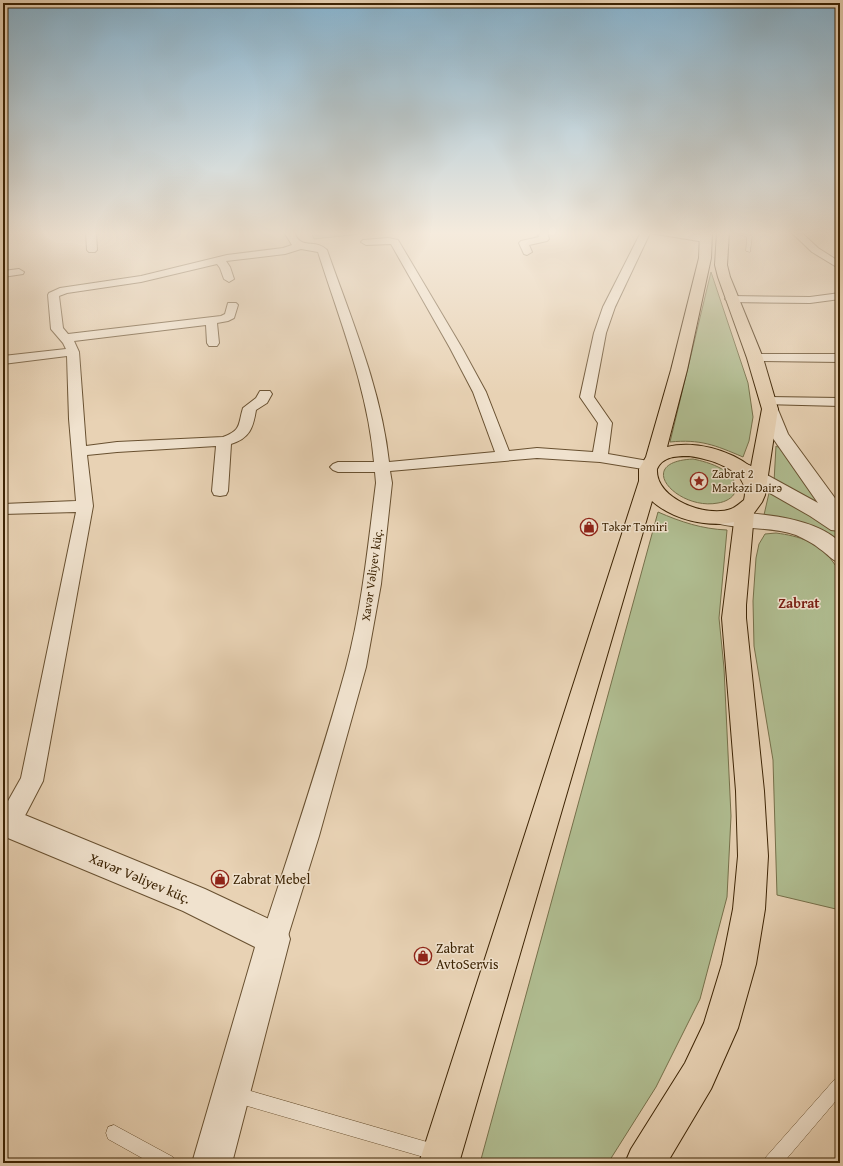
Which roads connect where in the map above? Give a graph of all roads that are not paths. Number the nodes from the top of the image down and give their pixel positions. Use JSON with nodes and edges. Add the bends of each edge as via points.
{"nodes":[{"id":1,"x":90,"y":286,"type":"edge"},
{"id":2,"x":334,"y":286,"type":"edge"},
{"id":3,"x":419,"y":286,"type":"edge"},
{"id":4,"x":619,"y":286,"type":"edge"},
{"id":5,"x":698,"y":286,"type":"edge"},
{"id":6,"x":727,"y":286,"type":"edge"},
{"id":7,"x":840,"y":296,"type":"edge"},
{"id":8,"x":731,"y":298,"type":"junction"},
{"id":9,"x":232,"y":305,"type":"dead end"},
{"id":10,"x":210,"y":321,"type":"junction"},
{"id":11,"x":66,"y":338,"type":"junction"},
{"id":12,"x":213,"y":343,"type":"dead end"},
{"id":13,"x":72,"y":352,"type":"junction"},
{"id":14,"x":755,"y":358,"type":"junction"},
{"id":15,"x":840,"y":358,"type":"edge"},
{"id":16,"x":3,"y":360,"type":"edge"},
{"id":17,"x":265,"y":394,"type":"dead end"},
{"id":18,"x":840,"y":402,"type":"edge"},
{"id":19,"x":769,"y":405,"type":"junction"},
{"id":20,"x":224,"y":441,"type":"junction"},
{"id":21,"x":80,"y":452,"type":"junction"},
{"id":22,"x":504,"y":455,"type":"junction"},
{"id":23,"x":600,"y":457,"type":"junction"},
{"id":24,"x":338,"y":467,"type":"dead end"},
{"id":25,"x":384,"y":467,"type":"junction"},
{"id":26,"x":740,"y":468,"type":"joint"},
{"id":27,"x":651,"y":469,"type":"junction"},
{"id":28,"x":220,"y":491,"type":"dead end"},
{"id":29,"x":744,"y":504,"type":"junction"},
{"id":30,"x":85,"y":506,"type":"junction"},
{"id":31,"x":3,"y":509,"type":"edge"},
{"id":32,"x":840,"y":519,"type":"edge"},
{"id":33,"x":840,"y":528,"type":"edge"},
{"id":34,"x":840,"y":555,"type":"edge"},
{"id":35,"x":6,"y":822,"type":"edge"},
{"id":36,"x":274,"y":938,"type":"junction"},
{"id":37,"x":840,"y":1084,"type":"edge"},
{"id":38,"x":232,"y":1094,"type":"junction"},
{"id":39,"x":114,"y":1133,"type":"dead end"},
{"id":40,"x":440,"y":1158,"type":"edge"},
{"id":41,"x":167,"y":1163,"type":"edge"},
{"id":42,"x":212,"y":1163,"type":"edge"},
{"id":43,"x":645,"y":1163,"type":"edge"},
{"id":44,"x":772,"y":1163,"type":"edge"}],
"edges":[{"from":1,"to":11,"type":"street","via":[[56,292],[53,295],[57,329]]},
{"from":2,"to":25,"type":"street","name":"Xavər Vəliyev küç.","via":[[370,393]]},
{"from":3,"to":22,"type":"street","via":[[476,385]]},
{"from":4,"to":23,"type":"street","via":[[600,333],[586,397],[604,418]]},
{"from":5,"to":27,"type":"main road","via":[[679,370]]},
{"from":6,"to":8,"type":"main road"},
{"from":7,"to":8,"type":"street","via":[[810,300]]},
{"from":8,"to":14,"type":"main road"},
{"from":9,"to":10,"type":"street","via":[[230,316]]},
{"from":10,"to":11,"type":"street"},
{"from":10,"to":12,"type":"street"},
{"from":11,"to":13,"type":"street"},
{"from":13,"to":16,"type":"street"},
{"from":13,"to":21,"type":"street"},
{"from":14,"to":15,"type":"street"},
{"from":14,"to":19,"type":"main road"},
{"from":17,"to":20,"type":"street","via":[[262,400],[250,408],[243,432]]},
{"from":18,"to":19,"type":"street"},
{"from":19,"to":29,"type":"main road"},
{"from":19,"to":32,"type":"street","via":[[779,434]]},
{"from":20,"to":21,"type":"street","via":[[117,447]]},
{"from":20,"to":28,"type":"street"},
{"from":21,"to":30,"type":"street"},
{"from":22,"to":23,"type":"street","via":[[537,453]]},
{"from":22,"to":25,"type":"street"},
{"from":23,"to":27,"type":"street"},
{"from":24,"to":25,"type":"street"},
{"from":25,"to":36,"type":"street","name":"Xavər Vəliyev küç.","via":[[372,584],[356,667],[307,836]]},
{"from":26,"to":27,"type":"main road","via":[[717,455],[689,450],[670,452]]},
{"from":26,"to":29,"type":"street"},
{"from":27,"to":29,"type":"main road","via":[[654,492],[675,508],[689,514],[705,517]]},
{"from":27,"to":40,"type":"main road"},
{"from":29,"to":33,"type":"street","via":[[828,518]]},
{"from":29,"to":34,"type":"street","via":[[784,526],[812,534]]},
{"from":29,"to":43,"type":"main road","via":[[734,618],[750,791],[753,856],[749,909],[739,964],[720,1028],[698,1076]]},
{"from":30,"to":31,"type":"street"},
{"from":30,"to":35,"type":"street","via":[[32,781]]},
{"from":35,"to":36,"type":"street","name":"Xavər Vəliyev küç.","via":[[194,900]]},
{"from":36,"to":38,"type":"street","name":"Xavər Vəliyev küç."},
{"from":37,"to":44,"type":"lane"},
{"from":38,"to":40,"type":"lane"},
{"from":38,"to":42,"type":"street","name":"Xavər Vəliyev küç."},
{"from":39,"to":41,"type":"lane"}]}
